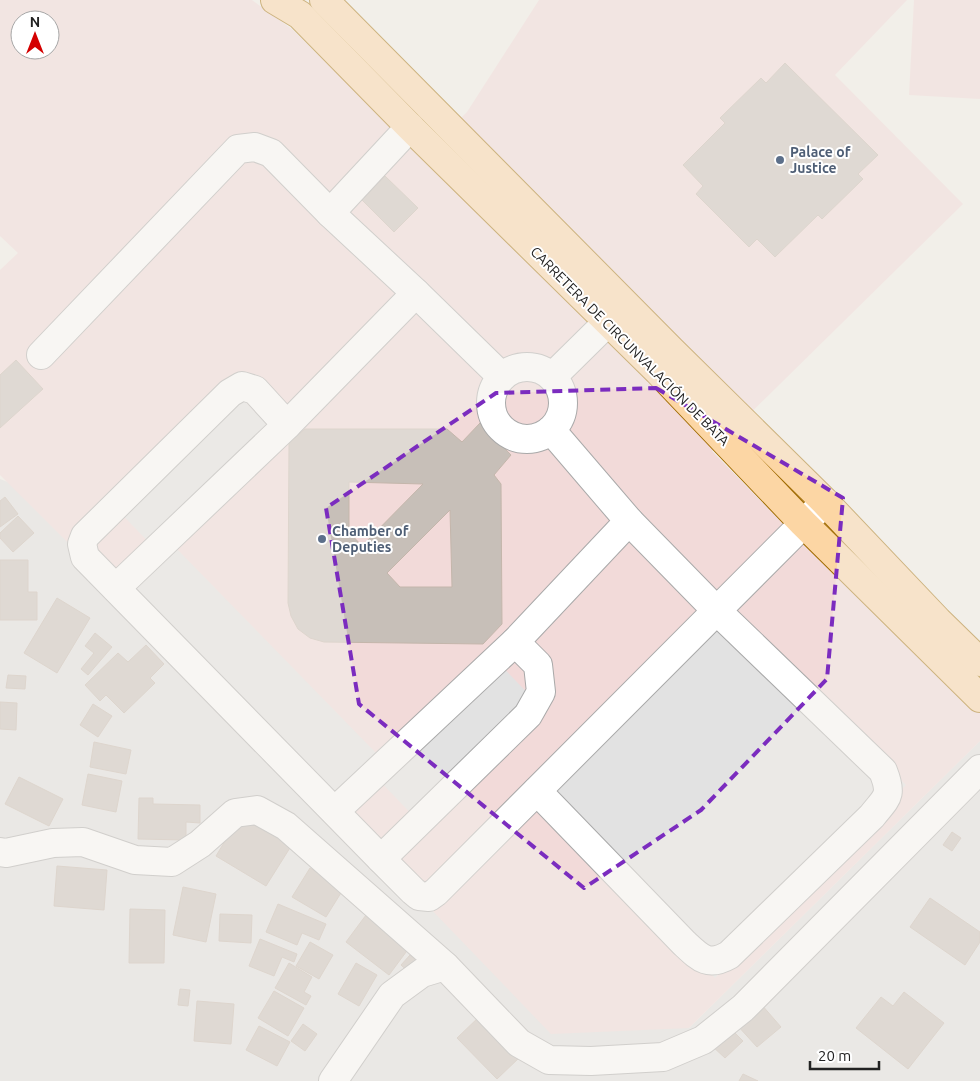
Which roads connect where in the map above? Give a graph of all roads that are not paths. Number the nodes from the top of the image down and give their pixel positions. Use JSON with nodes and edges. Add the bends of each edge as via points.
{"nodes":[{"id":1,"x":275,"y":0,"type":"edge"},
{"id":2,"x":324,"y":0,"type":"edge"},
{"id":3,"x":410,"y":127,"type":"junction"},
{"id":4,"x":330,"y":213,"type":"junction"},
{"id":5,"x":416,"y":293,"type":"junction"},
{"id":6,"x":617,"y":314,"type":"junction"},
{"id":7,"x":41,"y":355,"type":"dead end"},
{"id":8,"x":502,"y":377,"type":"junction"},
{"id":9,"x":552,"y":377,"type":"junction"},
{"id":10,"x":287,"y":425,"type":"junction"},
{"id":11,"x":551,"y":430,"type":"junction"},
{"id":12,"x":825,"y":502,"type":"junction"},
{"id":13,"x":630,"y":521,"type":"junction"},
{"id":14,"x":803,"y":523,"type":"junction"},
{"id":15,"x":116,"y":588,"type":"junction"},
{"id":16,"x":717,"y":611,"type":"junction"},
{"id":17,"x":514,"y":642,"type":"junction"},
{"id":18,"x":980,"y":662,"type":"edge"},
{"id":19,"x":980,"y":698,"type":"edge"},
{"id":20,"x":980,"y":769,"type":"edge"},
{"id":21,"x":537,"y":791,"type":"junction"},
{"id":22,"x":335,"y":811,"type":"junction"},
{"id":23,"x":0,"y":852,"type":"edge"},
{"id":24,"x":381,"y":858,"type":"junction"},
{"id":25,"x":445,"y":966,"type":"junction"},
{"id":26,"x":333,"y":1081,"type":"edge"}],
"edges":[{"from":1,"to":3,"type":"main road","name":"CARRETERA DE CIRCUNVALACIÓN DE BATA","via":[[300,15]]},
{"from":2,"to":6,"type":"main road","name":"CARRETERA DE CIRCUNVALACIÓN DE BATA"},
{"from":3,"to":4,"type":"street"},
{"from":3,"to":6,"type":"main road","name":"CARRETERA DE CIRCUNVALACIÓN DE BATA"},
{"from":4,"to":5,"type":"street"},
{"from":4,"to":7,"type":"street","via":[[270,153],[255,147],[238,149]]},
{"from":5,"to":8,"type":"street"},
{"from":5,"to":10,"type":"street"},
{"from":6,"to":9,"type":"street"},
{"from":6,"to":12,"type":"main road","name":"CARRETERA DE CIRCUNVALACIÓN DE BATA"},
{"from":6,"to":14,"type":"main road","name":"CARRETERA DE CIRCUNVALACIÓN DE BATA","via":[[658,371]]},
{"from":8,"to":9,"type":"street","via":[[516,369],[533,368]]},
{"from":8,"to":11,"type":"street","via":[[491,399],[497,423],[505,432],[528,439]]},
{"from":9,"to":11,"type":"street","via":[[563,398],[563,410]]},
{"from":10,"to":15,"type":"street"},
{"from":10,"to":15,"type":"street","via":[[255,390],[242,386],[230,393],[85,536],[82,544],[85,556]]},
{"from":11,"to":13,"type":"street"},
{"from":12,"to":14,"type":"street"},
{"from":12,"to":18,"type":"main road","name":"CARRETERA DE CIRCUNVALACIÓN DE BATA"},
{"from":13,"to":16,"type":"street"},
{"from":13,"to":17,"type":"street"},
{"from":14,"to":16,"type":"street"},
{"from":14,"to":19,"type":"main road","name":"CARRETERA DE CIRCUNVALACIÓN DE BATA"},
{"from":15,"to":22,"type":"street"},
{"from":16,"to":21,"type":"street"},
{"from":16,"to":21,"type":"street","via":[[883,771],[888,796],[872,816],[729,956],[719,961],[704,960]]},
{"from":17,"to":22,"type":"street"},
{"from":17,"to":24,"type":"street","via":[[538,665],[541,692],[528,715]]},
{"from":20,"to":25,"type":"street","via":[[742,1008],[704,1040],[663,1056],[549,1060],[519,1043]]},
{"from":21,"to":24,"type":"street","via":[[429,897],[419,896]]},
{"from":22,"to":24,"type":"street"},
{"from":23,"to":25,"type":"street","via":[[84,842],[135,860],[172,862],[200,844],[235,813],[257,810],[286,826]]},
{"from":25,"to":26,"type":"street","via":[[422,973],[392,995]]}]}
